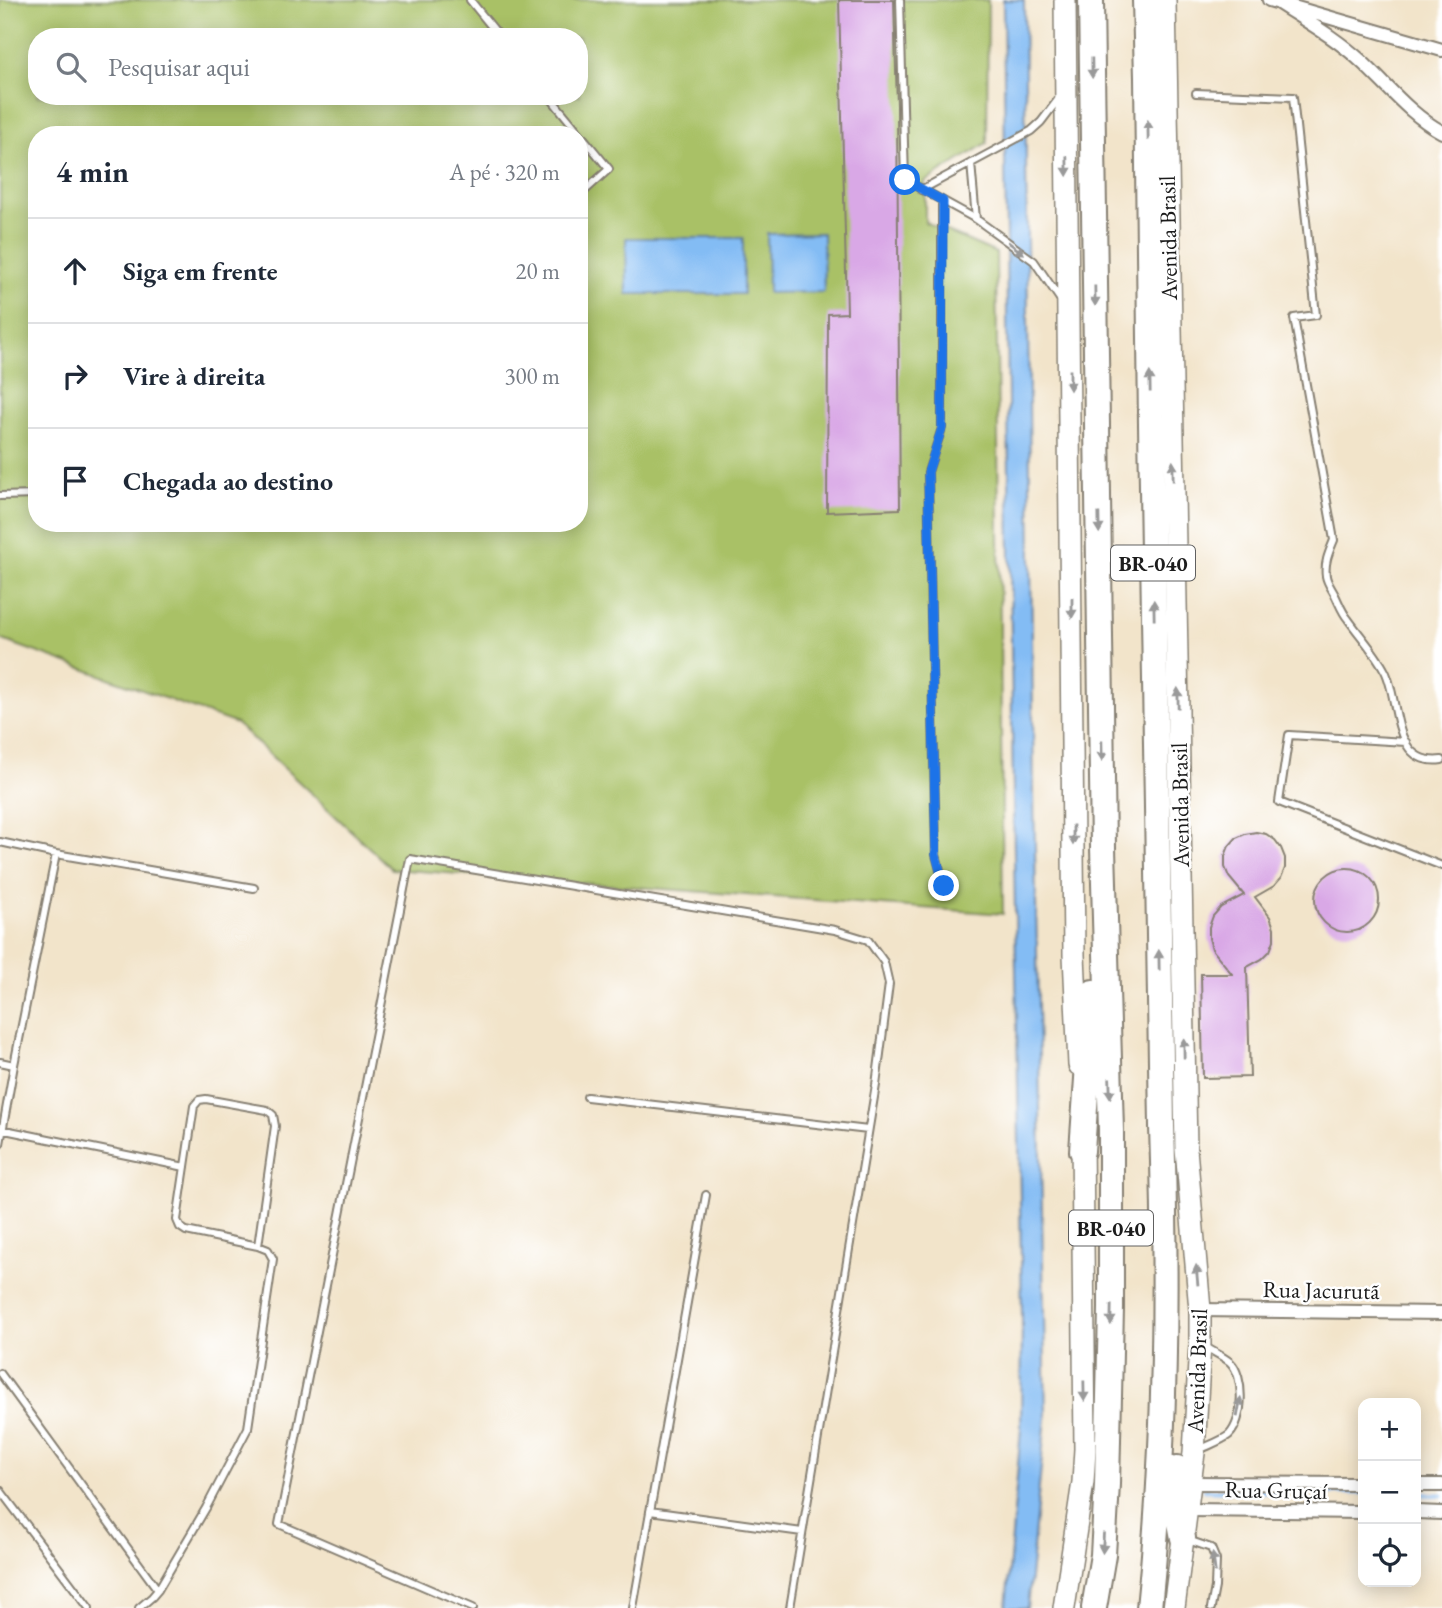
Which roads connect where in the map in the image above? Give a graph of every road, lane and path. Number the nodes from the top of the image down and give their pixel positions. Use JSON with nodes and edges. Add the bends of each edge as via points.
{"nodes":[{"id":1,"x":470,"y":0,"type":"edge"},
{"id":2,"x":900,"y":0,"type":"edge"},
{"id":3,"x":1065,"y":0,"type":"edge"},
{"id":4,"x":1091,"y":0,"type":"edge"},
{"id":5,"x":1145,"y":0,"type":"edge"},
{"id":6,"x":1165,"y":0,"type":"edge"},
{"id":7,"x":1273,"y":1,"type":"edge"},
{"id":8,"x":493,"y":28,"type":"edge"},
{"id":9,"x":1442,"y":50,"type":"edge"},
{"id":10,"x":1067,"y":89,"type":"junction"},
{"id":11,"x":1196,"y":93,"type":"dead end"},
{"id":12,"x":556,"y":105,"type":"edge"},
{"id":13,"x":573,"y":126,"type":"edge"},
{"id":14,"x":1442,"y":132,"type":"edge"},
{"id":15,"x":588,"y":144,"type":"edge"},
{"id":16,"x":971,"y":163,"type":"junction"},
{"id":17,"x":588,"y":188,"type":"edge"},
{"id":18,"x":921,"y":190,"type":"junction"},
{"id":19,"x":943,"y":201,"type":"junction"},
{"id":20,"x":976,"y":219,"type":"junction"},
{"id":21,"x":1069,"y":312,"type":"junction"},
{"id":22,"x":28,"y":495,"type":"edge"},
{"id":23,"x":0,"y":496,"type":"edge"},
{"id":24,"x":1406,"y":742,"type":"junction"},
{"id":25,"x":1442,"y":760,"type":"edge"},
{"id":26,"x":0,"y":842,"type":"edge"},
{"id":27,"x":1103,"y":848,"type":"junction"},
{"id":28,"x":55,"y":854,"type":"junction"},
{"id":29,"x":1442,"y":866,"type":"edge"},
{"id":30,"x":944,"y":886,"type":"dead end"},
{"id":31,"x":254,"y":888,"type":"dead end"},
{"id":32,"x":0,"y":1062,"type":"edge"},
{"id":33,"x":14,"y":1065,"type":"junction"},
{"id":34,"x":587,"y":1097,"type":"dead end"},
{"id":35,"x":1162,"y":1126,"type":"junction"},
{"id":36,"x":1,"y":1129,"type":"edge"},
{"id":37,"x":868,"y":1130,"type":"junction"},
{"id":38,"x":0,"y":1144,"type":"edge"},
{"id":39,"x":1082,"y":1151,"type":"junction"},
{"id":40,"x":185,"y":1167,"type":"junction"},
{"id":41,"x":706,"y":1195,"type":"dead end"},
{"id":42,"x":258,"y":1246,"type":"junction"},
{"id":43,"x":1200,"y":1310,"type":"junction"},
{"id":44,"x":1442,"y":1313,"type":"edge"},
{"id":45,"x":1200,"y":1344,"type":"junction"},
{"id":46,"x":0,"y":1373,"type":"edge"},
{"id":47,"x":1194,"y":1453,"type":"junction"},
{"id":48,"x":1191,"y":1483,"type":"junction"},
{"id":49,"x":1358,"y":1485,"type":"edge"},
{"id":50,"x":1421,"y":1485,"type":"edge"},
{"id":51,"x":1442,"y":1485,"type":"edge"},
{"id":52,"x":0,"y":1490,"type":"edge"},
{"id":53,"x":1188,"y":1510,"type":"junction"},
{"id":54,"x":650,"y":1511,"type":"junction"},
{"id":55,"x":1358,"y":1512,"type":"edge"},
{"id":56,"x":1421,"y":1512,"type":"edge"},
{"id":57,"x":1442,"y":1513,"type":"edge"},
{"id":58,"x":802,"y":1532,"type":"junction"},
{"id":59,"x":1182,"y":1538,"type":"junction"},
{"id":60,"x":158,"y":1590,"type":"junction"},
{"id":61,"x":152,"y":1597,"type":"junction"},
{"id":62,"x":89,"y":1608,"type":"edge"},
{"id":63,"x":139,"y":1608,"type":"edge"},
{"id":64,"x":149,"y":1608,"type":"edge"},
{"id":65,"x":473,"y":1608,"type":"edge"},
{"id":66,"x":633,"y":1608,"type":"edge"},
{"id":67,"x":790,"y":1608,"type":"edge"},
{"id":68,"x":1064,"y":1608,"type":"edge"},
{"id":69,"x":1094,"y":1608,"type":"edge"},
{"id":70,"x":1149,"y":1608,"type":"edge"},
{"id":71,"x":1174,"y":1608,"type":"edge"},
{"id":72,"x":1211,"y":1608,"type":"edge"}],
"edges":[{"from":1,"to":8,"type":"lane"},
{"from":2,"to":18,"type":"lane","via":[[905,180]]},
{"from":3,"to":10,"type":"highway"},
{"from":4,"to":27,"type":"highway","number":"BR-040","one_way":true},
{"from":35,"to":5,"type":"highway","name":"Avenida Brasil","number":"BR-040","one_way":true},
{"from":43,"to":6,"type":"highway","name":"Avenida Brasil","one_way":true,"via":[[1186,1149]]},
{"from":7,"to":9,"type":"street"},
{"from":7,"to":14,"type":"street","via":[[1337,41],[1404,104]]},
{"from":10,"to":16,"type":"lane","via":[[1031,131]]},
{"from":10,"to":21,"type":"highway","one_way":true},
{"from":11,"to":24,"type":"lane","via":[[1293,97],[1316,315],[1294,318],[1334,540],[1326,579],[1387,674]]},
{"from":12,"to":13,"type":"lane"},
{"from":15,"to":17,"type":"lane","via":[[608,169]]},
{"from":16,"to":18,"type":"lane"},
{"from":16,"to":20,"type":"lane"},
{"from":18,"to":19,"type":"lane"},
{"from":19,"to":20,"type":"lane"},
{"from":19,"to":30,"type":"lane","via":[[942,428],[928,472],[936,855]]},
{"from":20,"to":21,"type":"lane","one_way":true,"via":[[1034,261]]},
{"from":21,"to":39,"type":"highway","one_way":true,"via":[[1074,954]]},
{"from":22,"to":23,"type":"lane"},
{"from":24,"to":25,"type":"lane","via":[[1420,757]]},
{"from":24,"to":29,"type":"lane","via":[[1289,735],[1279,802]]},
{"from":26,"to":28,"type":"lane"},
{"from":27,"to":39,"type":"highway"},
{"from":27,"to":69,"type":"highway","number":"BR-040","one_way":true,"via":[[1111,1308],[1107,1484]]},
{"from":28,"to":31,"type":"lane"},
{"from":28,"to":33,"type":"lane"},
{"from":32,"to":33,"type":"lane"},
{"from":33,"to":36,"type":"lane"},
{"from":34,"to":37,"type":"lane"},
{"from":35,"to":59,"type":"highway","via":[[1173,1187],[1180,1382],[1176,1502]]},
{"from":35,"to":70,"type":"highway","name":"Avenida Brasil","number":"BR-040","via":[[1164,1408]]},
{"from":36,"to":38,"type":"lane"},
{"from":36,"to":40,"type":"lane"},
{"from":37,"to":58,"type":"lane"},
{"from":37,"to":65,"type":"lane","via":[[889,984],[884,962],[868,940],[835,930],[410,859],[279,1524]]},
{"from":39,"to":68,"type":"highway","one_way":true,"via":[[1085,1449]]},
{"from":40,"to":42,"type":"lane","via":[[177,1220],[180,1227]]},
{"from":40,"to":42,"type":"lane","via":[[194,1106],[199,1100],[267,1110],[273,1115]]},
{"from":41,"to":54,"type":"lane"},
{"from":42,"to":60,"type":"lane","via":[[268,1250],[273,1259],[248,1428]]},
{"from":43,"to":44,"type":"street","name":"Rua Jacurutã"},
{"from":43,"to":45,"type":"highway","name":"Avenida Brasil"},
{"from":45,"to":47,"type":"highway","name":"Avenida Brasil"},
{"from":47,"to":45,"type":"lane","one_way":true,"via":[[1229,1435],[1241,1405],[1241,1385],[1232,1363]]},
{"from":46,"to":60,"type":"lane"},
{"from":47,"to":48,"type":"highway","name":"Avenida Brasil"},
{"from":48,"to":49,"type":"street","name":"Rua Gruçaí"},
{"from":48,"to":53,"type":"highway","name":"Avenida Brasil"},
{"from":50,"to":51,"type":"street"},
{"from":52,"to":62,"type":"lane"},
{"from":53,"to":55,"type":"street","name":"Rua Gruçaí"},
{"from":53,"to":59,"type":"highway","name":"Avenida Brasil"},
{"from":54,"to":58,"type":"lane"},
{"from":54,"to":66,"type":"lane"},
{"from":56,"to":57,"type":"street"},
{"from":58,"to":67,"type":"lane"},
{"from":59,"to":71,"type":"highway","name":"Avenida Brasil"},
{"from":72,"to":59,"type":"lane","one_way":true,"via":[[1216,1560],[1211,1548]]},
{"from":60,"to":61,"type":"lane"},
{"from":61,"to":63,"type":"lane"},
{"from":61,"to":64,"type":"lane"}]}
